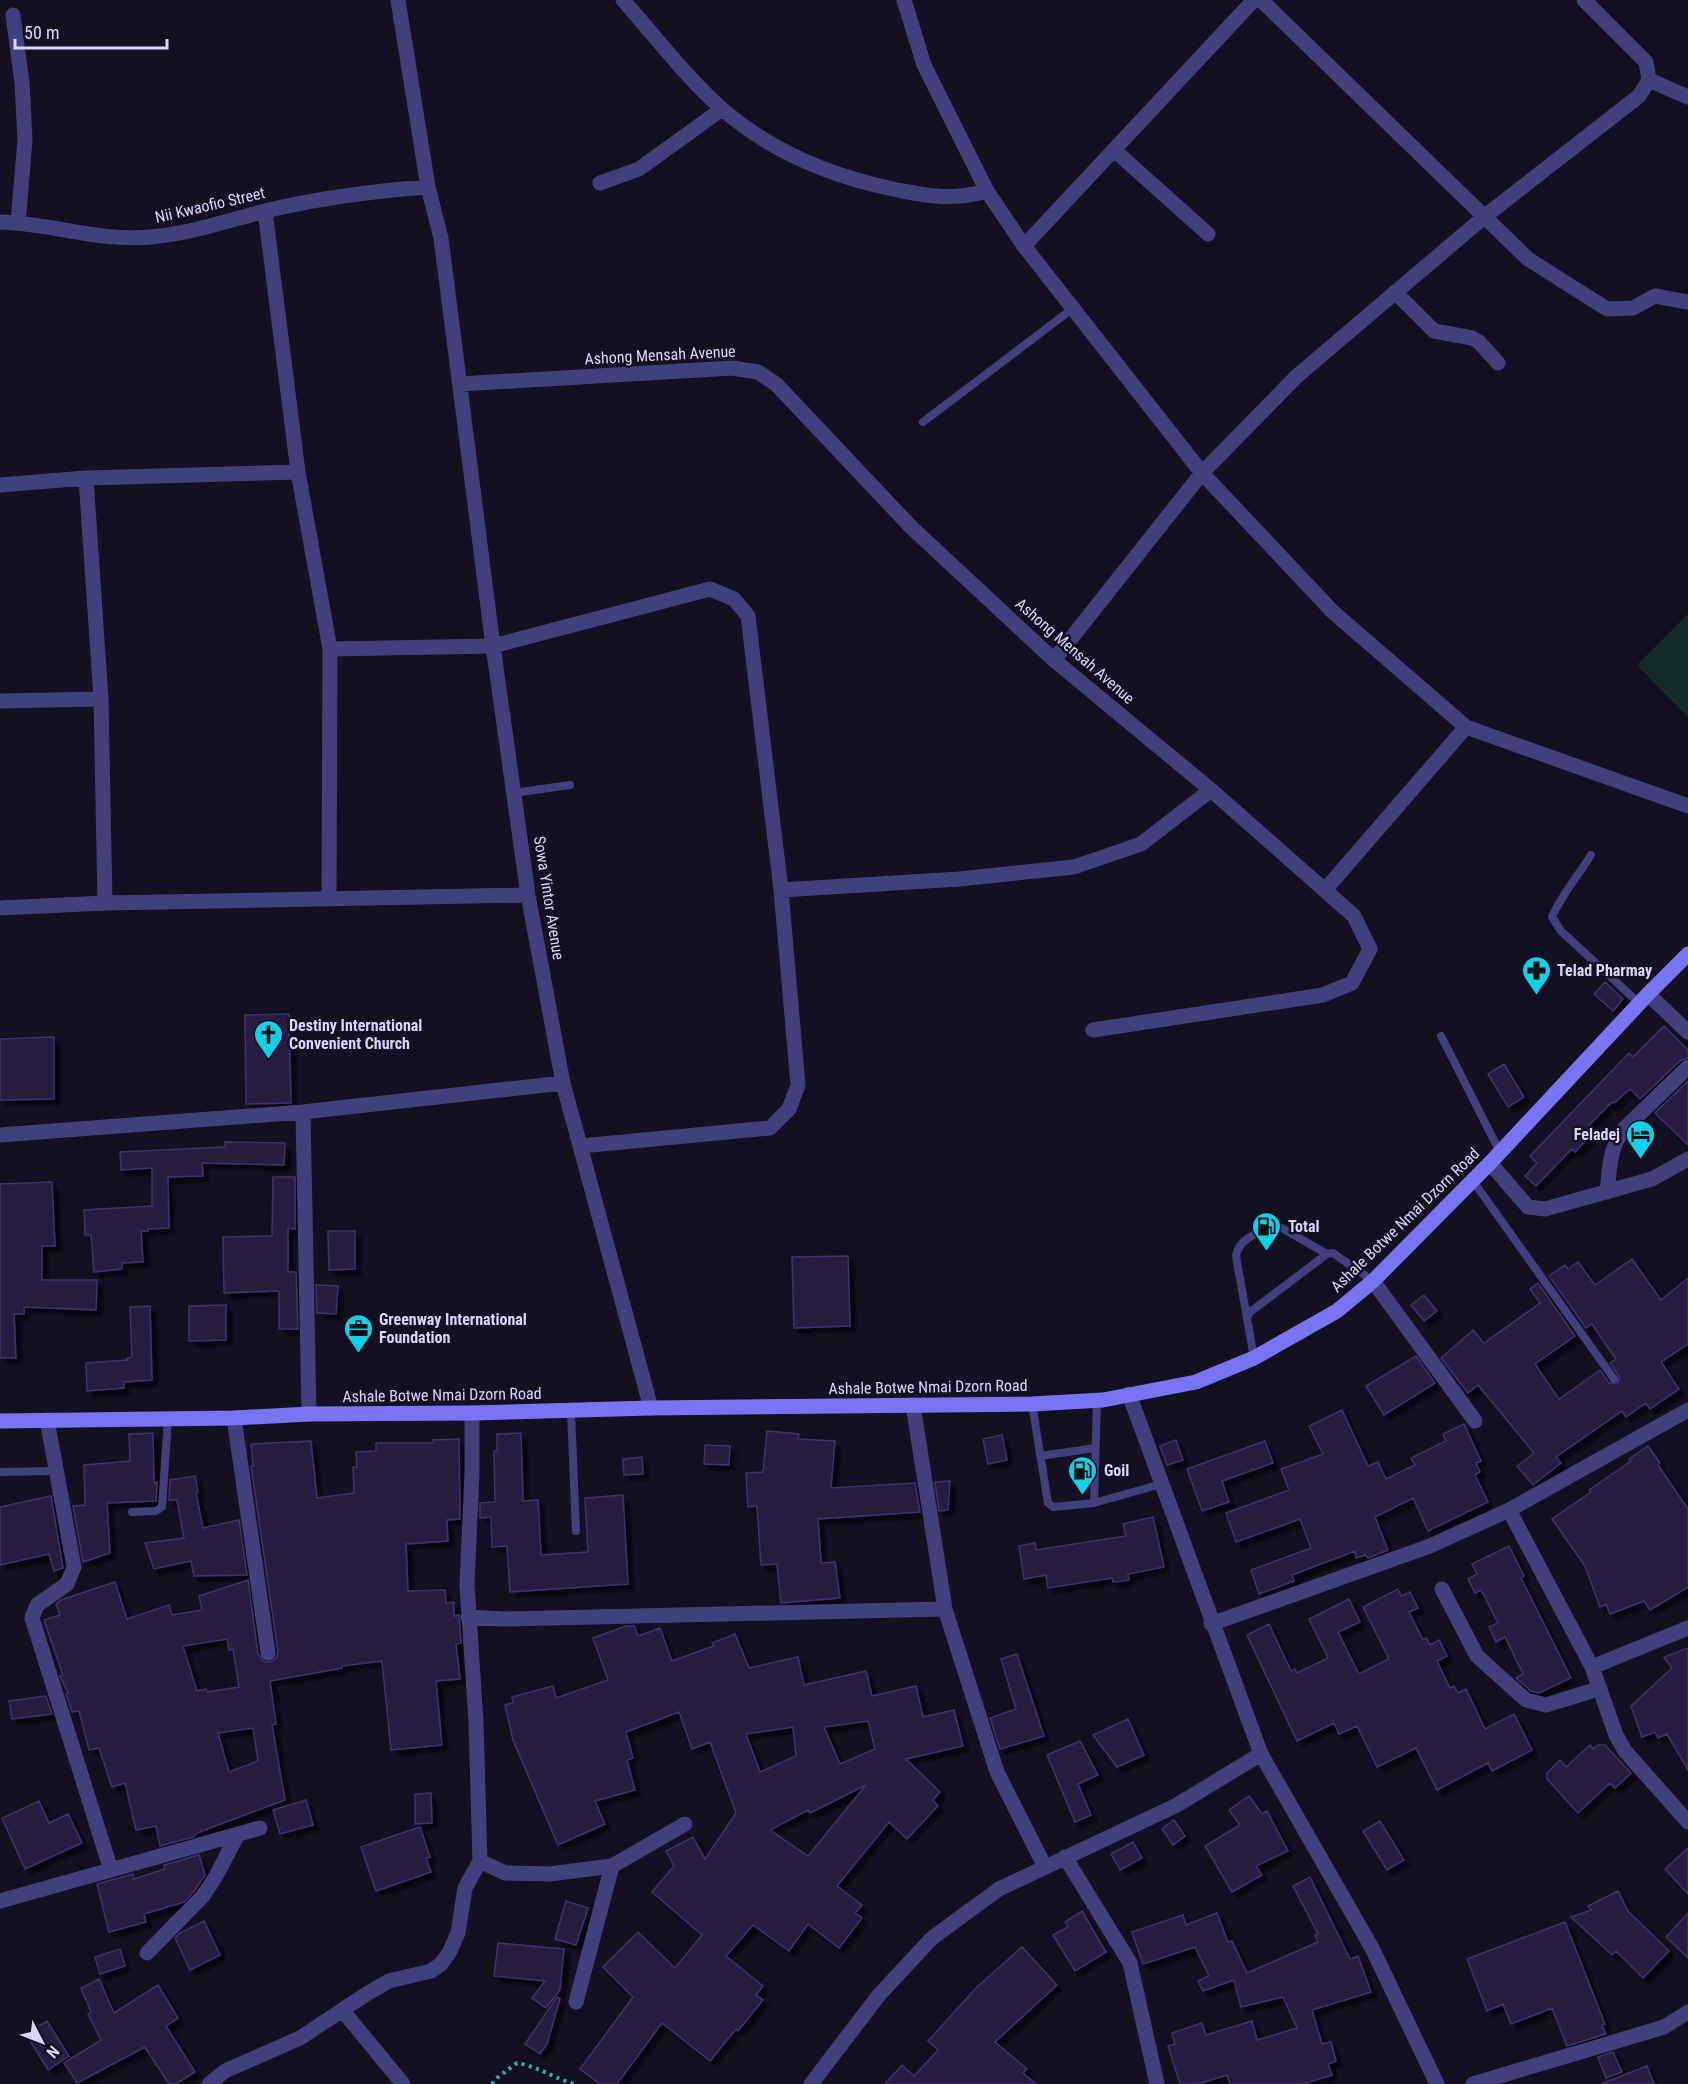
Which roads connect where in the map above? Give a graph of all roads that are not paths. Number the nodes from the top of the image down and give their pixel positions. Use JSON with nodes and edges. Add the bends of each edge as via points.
{"nodes":[{"id":1,"x":398,"y":0,"type":"edge"},
{"id":2,"x":623,"y":0,"type":"edge"},
{"id":3,"x":904,"y":0,"type":"edge"},
{"id":4,"x":1254,"y":0,"type":"edge"},
{"id":5,"x":1261,"y":0,"type":"edge"},
{"id":6,"x":1584,"y":0,"type":"edge"},
{"id":7,"x":13,"y":15,"type":"dead end"},
{"id":8,"x":1649,"y":80,"type":"junction"},
{"id":9,"x":1688,"y":97,"type":"edge"},
{"id":10,"x":722,"y":109,"type":"junction"},
{"id":11,"x":1114,"y":150,"type":"junction"},
{"id":12,"x":600,"y":183,"type":"dead end"},
{"id":13,"x":428,"y":187,"type":"junction"},
{"id":14,"x":987,"y":192,"type":"junction"},
{"id":15,"x":265,"y":211,"type":"junction"},
{"id":16,"x":1484,"y":217,"type":"junction"},
{"id":17,"x":0,"y":222,"type":"edge"},
{"id":18,"x":18,"y":222,"type":"junction"},
{"id":19,"x":1208,"y":234,"type":"dead end"},
{"id":20,"x":1024,"y":246,"type":"junction"},
{"id":21,"x":1395,"y":292,"type":"junction"},
{"id":22,"x":1688,"y":302,"type":"edge"},
{"id":23,"x":1072,"y":309,"type":"junction"},
{"id":24,"x":1498,"y":363,"type":"dead end"},
{"id":25,"x":460,"y":384,"type":"junction"},
{"id":26,"x":923,"y":422,"type":"dead end"},
{"id":27,"x":298,"y":472,"type":"junction"},
{"id":28,"x":1202,"y":473,"type":"junction"},
{"id":29,"x":86,"y":478,"type":"junction"},
{"id":30,"x":0,"y":485,"type":"edge"},
{"id":31,"x":493,"y":646,"type":"junction"},
{"id":32,"x":330,"y":649,"type":"junction"},
{"id":33,"x":1054,"y":660,"type":"junction"},
{"id":34,"x":101,"y":699,"type":"junction"},
{"id":35,"x":0,"y":701,"type":"edge"},
{"id":36,"x":1466,"y":727,"type":"junction"},
{"id":37,"x":570,"y":785,"type":"dead end"},
{"id":38,"x":1211,"y":790,"type":"junction"},
{"id":39,"x":514,"y":793,"type":"junction"},
{"id":40,"x":1688,"y":806,"type":"edge"},
{"id":41,"x":1591,"y":855,"type":"dead end"},
{"id":42,"x":781,"y":890,"type":"junction"},
{"id":43,"x":1325,"y":891,"type":"junction"},
{"id":44,"x":528,"y":895,"type":"junction"},
{"id":45,"x":329,"y":899,"type":"junction"},
{"id":46,"x":105,"y":903,"type":"junction"},
{"id":47,"x":0,"y":908,"type":"edge"},
{"id":48,"x":1688,"y":954,"type":"edge"},
{"id":49,"x":1644,"y":999,"type":"junction"},
{"id":50,"x":1093,"y":1030,"type":"dead end"},
{"id":51,"x":1688,"y":1032,"type":"edge"},
{"id":52,"x":1441,"y":1036,"type":"dead end"},
{"id":53,"x":1688,"y":1067,"type":"edge"},
{"id":54,"x":563,"y":1083,"type":"junction"},
{"id":55,"x":303,"y":1112,"type":"junction"},
{"id":56,"x":0,"y":1135,"type":"edge"},
{"id":57,"x":581,"y":1146,"type":"junction"},
{"id":58,"x":1495,"y":1158,"type":"junction"},
{"id":59,"x":1688,"y":1159,"type":"edge"},
{"id":60,"x":1473,"y":1181,"type":"junction"},
{"id":61,"x":1607,"y":1192,"type":"junction"},
{"id":62,"x":1327,"y":1254,"type":"junction"},
{"id":63,"x":1373,"y":1281,"type":"junction"},
{"id":64,"x":1247,"y":1318,"type":"junction"},
{"id":65,"x":1254,"y":1358,"type":"junction"},
{"id":66,"x":1614,"y":1378,"type":"dead end"},
{"id":67,"x":1129,"y":1394,"type":"junction"},
{"id":68,"x":1097,"y":1400,"type":"junction"},
{"id":69,"x":1032,"y":1404,"type":"junction"},
{"id":70,"x":913,"y":1405,"type":"junction"},
{"id":71,"x":651,"y":1408,"type":"junction"},
{"id":72,"x":1688,"y":1410,"type":"edge"},
{"id":73,"x":572,"y":1411,"type":"junction"},
{"id":74,"x":472,"y":1413,"type":"junction"},
{"id":75,"x":309,"y":1414,"type":"junction"},
{"id":76,"x":234,"y":1418,"type":"junction"},
{"id":77,"x":168,"y":1419,"type":"junction"},
{"id":78,"x":47,"y":1420,"type":"junction"},
{"id":79,"x":0,"y":1421,"type":"edge"},
{"id":80,"x":1475,"y":1421,"type":"dead end"},
{"id":81,"x":1095,"y":1448,"type":"junction"},
{"id":82,"x":1040,"y":1456,"type":"junction"},
{"id":83,"x":57,"y":1471,"type":"junction"},
{"id":84,"x":0,"y":1472,"type":"edge"},
{"id":85,"x":1161,"y":1484,"type":"junction"},
{"id":86,"x":1094,"y":1503,"type":"junction"},
{"id":87,"x":1509,"y":1510,"type":"junction"},
{"id":88,"x":132,"y":1512,"type":"dead end"},
{"id":89,"x":576,"y":1531,"type":"dead end"},
{"id":90,"x":1442,"y":1589,"type":"dead end"},
{"id":91,"x":945,"y":1609,"type":"junction"},
{"id":92,"x":468,"y":1617,"type":"junction"},
{"id":93,"x":1211,"y":1624,"type":"junction"},
{"id":94,"x":1688,"y":1628,"type":"edge"},
{"id":95,"x":268,"y":1653,"type":"dead end"},
{"id":96,"x":1592,"y":1667,"type":"junction"},
{"id":97,"x":1598,"y":1689,"type":"junction"},
{"id":98,"x":1261,"y":1754,"type":"junction"},
{"id":99,"x":1688,"y":1822,"type":"edge"},
{"id":100,"x":685,"y":1824,"type":"dead end"},
{"id":101,"x":260,"y":1828,"type":"dead end"},
{"id":102,"x":238,"y":1834,"type":"junction"},
{"id":103,"x":1065,"y":1857,"type":"junction"},
{"id":104,"x":480,"y":1861,"type":"junction"},
{"id":105,"x":612,"y":1866,"type":"junction"},
{"id":106,"x":1045,"y":1867,"type":"junction"},
{"id":107,"x":111,"y":1870,"type":"junction"},
{"id":108,"x":0,"y":1901,"type":"edge"},
{"id":109,"x":147,"y":1953,"type":"dead end"},
{"id":110,"x":576,"y":2002,"type":"dead end"},
{"id":111,"x":342,"y":2011,"type":"junction"},
{"id":112,"x":1688,"y":2012,"type":"edge"},
{"id":113,"x":209,"y":2084,"type":"edge"},
{"id":114,"x":403,"y":2084,"type":"edge"},
{"id":115,"x":811,"y":2084,"type":"edge"},
{"id":116,"x":1157,"y":2084,"type":"edge"},
{"id":117,"x":1437,"y":2084,"type":"edge"},
{"id":118,"x":1473,"y":2084,"type":"edge"}],
"edges":[{"from":1,"to":13,"type":"street","name":"Sowa Yintor Avenue"},
{"from":2,"to":10,"type":"street"},
{"from":3,"to":14,"type":"street","via":[[924,64]]},
{"from":4,"to":11,"type":"street"},
{"from":5,"to":16,"type":"street"},
{"from":6,"to":8,"type":"street","via":[[1646,62]]},
{"from":7,"to":18,"type":"street","via":[[25,140]]},
{"from":8,"to":9,"type":"street"},
{"from":8,"to":16,"type":"street","via":[[1639,96]]},
{"from":10,"to":12,"type":"street","via":[[639,170]]},
{"from":10,"to":14,"type":"street","via":[[777,148],[821,169],[868,184],[937,197],[963,198]]},
{"from":11,"to":19,"type":"street"},
{"from":11,"to":20,"type":"street"},
{"from":13,"to":15,"type":"street","name":"Nii Kwaofio Street","via":[[352,194]]},
{"from":13,"to":25,"type":"street","name":"Sowa Yintor Avenue","via":[[441,238]]},
{"from":14,"to":20,"type":"street"},
{"from":15,"to":18,"type":"street","name":"Nii Kwaofio Street","via":[[197,230],[148,237],[97,236]]},
{"from":15,"to":27,"type":"street"},
{"from":16,"to":21,"type":"street"},
{"from":16,"to":22,"type":"street","via":[[1528,259],[1607,309],[1633,308],[1656,296]]},
{"from":17,"to":18,"type":"street","name":"Nii Kwaofio Street"},
{"from":20,"to":23,"type":"street"},
{"from":21,"to":24,"type":"street","via":[[1434,331],[1472,338]]},
{"from":21,"to":28,"type":"street","via":[[1298,376]]},
{"from":23,"to":26,"type":"lane"},
{"from":23,"to":28,"type":"street"},
{"from":25,"to":31,"type":"street","name":"Sowa Yintor Avenue"},
{"from":25,"to":33,"type":"street","name":"Ashong Mensah Avenue","via":[[732,368],[758,372],[777,384],[911,527]]},
{"from":27,"to":29,"type":"street"},
{"from":27,"to":32,"type":"street"},
{"from":28,"to":33,"type":"street"},
{"from":28,"to":36,"type":"street","via":[[1333,612]]},
{"from":29,"to":30,"type":"street"},
{"from":29,"to":34,"type":"street"},
{"from":31,"to":32,"type":"street"},
{"from":31,"to":39,"type":"street","name":"Sowa Yintor Avenue"},
{"from":31,"to":42,"type":"street","via":[[710,589],[734,599],[748,616]]},
{"from":32,"to":45,"type":"street"},
{"from":33,"to":38,"type":"street","name":"Ashong Mensah Avenue"},
{"from":34,"to":35,"type":"street"},
{"from":34,"to":46,"type":"street"},
{"from":36,"to":40,"type":"street"},
{"from":36,"to":43,"type":"street"},
{"from":37,"to":39,"type":"lane"},
{"from":38,"to":42,"type":"street","via":[[1141,844],[1074,867]]},
{"from":38,"to":43,"type":"street","name":"Ashong Mensah Avenue"},
{"from":39,"to":44,"type":"street","name":"Sowa Yintor Avenue"},
{"from":41,"to":49,"type":"lane","via":[[1559,900],[1552,917],[1561,931]]},
{"from":42,"to":57,"type":"street","via":[[798,1085],[789,1109],[770,1128]]},
{"from":43,"to":50,"type":"street","name":"Ashong Mensah Avenue","via":[[1354,916],[1370,949],[1352,983],[1323,994]]},
{"from":44,"to":45,"type":"street"},
{"from":44,"to":54,"type":"street","name":"Sowa Yintor Avenue"},
{"from":45,"to":46,"type":"street"},
{"from":46,"to":47,"type":"street"},
{"from":48,"to":49,"type":"main road","name":"Ashale Botwe Nmai Dzorn Road"},
{"from":49,"to":51,"type":"street"},
{"from":49,"to":58,"type":"main road","name":"Ashale Botwe Nmai Dzorn Road"},
{"from":52,"to":58,"type":"lane"},
{"from":53,"to":61,"type":"street","via":[[1615,1141]]},
{"from":54,"to":55,"type":"street"},
{"from":54,"to":57,"type":"street","name":"Sowa Yintor Avenue"},
{"from":55,"to":56,"type":"street"},
{"from":55,"to":75,"type":"street"},
{"from":57,"to":71,"type":"street","name":"Sowa Yintor Avenue"},
{"from":58,"to":60,"type":"main road","name":"Ashale Botwe Nmai Dzorn Road"},
{"from":58,"to":61,"type":"street","via":[[1527,1207],[1545,1209]]},
{"from":59,"to":61,"type":"street","via":[[1652,1179]]},
{"from":60,"to":63,"type":"main road","name":"Ashale Botwe Nmai Dzorn Road"},
{"from":60,"to":66,"type":"lane"},
{"from":62,"to":63,"type":"lane","via":[[1333,1253]]},
{"from":62,"to":64,"type":"lane","via":[[1250,1311]]},
{"from":62,"to":64,"type":"lane","via":[[1274,1226],[1240,1242],[1236,1256]]},
{"from":63,"to":65,"type":"main road","name":"Ashale Botwe Nmai Dzorn Road","via":[[1337,1311]]},
{"from":63,"to":80,"type":"street"},
{"from":64,"to":65,"type":"lane"},
{"from":65,"to":67,"type":"main road","name":"Ashale Botwe Nmai Dzorn Road","via":[[1196,1382]]},
{"from":67,"to":68,"type":"main road","name":"Ashale Botwe Nmai Dzorn Road"},
{"from":67,"to":85,"type":"street"},
{"from":68,"to":69,"type":"main road","name":"Ashale Botwe Nmai Dzorn Road"},
{"from":68,"to":81,"type":"lane"},
{"from":69,"to":70,"type":"main road","name":"Ashale Botwe Nmai Dzorn Road"},
{"from":69,"to":82,"type":"lane"},
{"from":70,"to":71,"type":"main road","name":"Ashale Botwe Nmai Dzorn Road"},
{"from":70,"to":91,"type":"street"},
{"from":71,"to":73,"type":"main road","name":"Ashale Botwe Nmai Dzorn Road"},
{"from":72,"to":87,"type":"street"},
{"from":73,"to":74,"type":"main road","name":"Ashale Botwe Nmai Dzorn Road"},
{"from":73,"to":89,"type":"lane"},
{"from":74,"to":75,"type":"main road","name":"Ashale Botwe Nmai Dzorn Road"},
{"from":74,"to":92,"type":"street"},
{"from":75,"to":76,"type":"main road","name":"Ashale Botwe Nmai Dzorn Road"},
{"from":76,"to":77,"type":"main road","name":"Ashale Botwe Nmai Dzorn Road"},
{"from":76,"to":95,"type":"street"},
{"from":77,"to":78,"type":"main road","name":"Ashale Botwe Nmai Dzorn Road"},
{"from":77,"to":88,"type":"lane","via":[[162,1507]]},
{"from":78,"to":79,"type":"main road","name":"Ashale Botwe Nmai Dzorn Road"},
{"from":78,"to":83,"type":"street"},
{"from":81,"to":82,"type":"lane"},
{"from":81,"to":86,"type":"lane"},
{"from":82,"to":86,"type":"lane","via":[[1048,1503],[1053,1507]]},
{"from":83,"to":84,"type":"lane"},
{"from":83,"to":107,"type":"street","via":[[74,1567],[67,1584],[37,1605],[32,1618]]},
{"from":85,"to":86,"type":"lane"},
{"from":85,"to":93,"type":"street"},
{"from":87,"to":93,"type":"street","via":[[1430,1546]]},
{"from":87,"to":96,"type":"street"},
{"from":90,"to":97,"type":"street","via":[[1477,1656],[1526,1700],[1546,1705]]},
{"from":91,"to":92,"type":"street"},
{"from":91,"to":106,"type":"street","via":[[997,1772]]},
{"from":92,"to":104,"type":"street"},
{"from":93,"to":98,"type":"street"},
{"from":94,"to":96,"type":"street"},
{"from":96,"to":97,"type":"street"},
{"from":97,"to":99,"type":"street","via":[[1625,1750]]},
{"from":98,"to":103,"type":"street","via":[[1177,1805]]},
{"from":98,"to":117,"type":"street","via":[[1372,1948]]},
{"from":100,"to":105,"type":"street"},
{"from":101,"to":102,"type":"street"},
{"from":102,"to":107,"type":"street"},
{"from":102,"to":109,"type":"street","via":[[202,1896]]},
{"from":103,"to":106,"type":"street"},
{"from":103,"to":116,"type":"street","via":[[1130,1963]]},
{"from":104,"to":105,"type":"street","via":[[505,1873],[549,1874]]},
{"from":104,"to":111,"type":"street","via":[[465,1888],[458,1933],[441,1964],[431,1971],[389,1981]]},
{"from":105,"to":110,"type":"street"},
{"from":106,"to":115,"type":"street","via":[[999,1889],[932,1938],[879,1995]]},
{"from":107,"to":108,"type":"street"},
{"from":111,"to":113,"type":"street","via":[[300,2038],[225,2071]]},
{"from":111,"to":114,"type":"street"},
{"from":112,"to":118,"type":"street","via":[[1664,2027]]}]}
